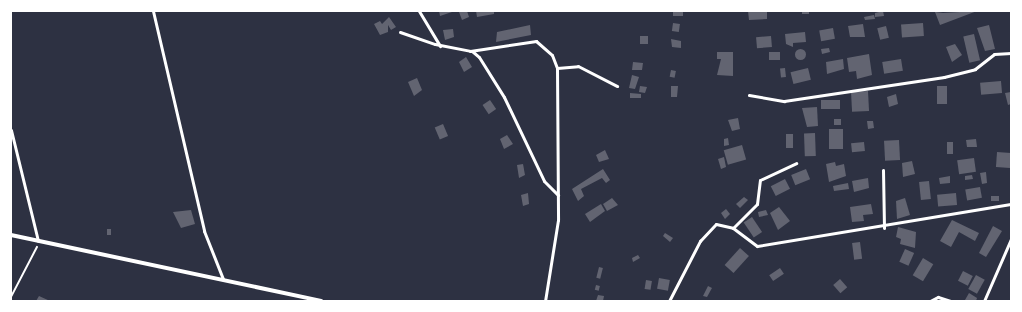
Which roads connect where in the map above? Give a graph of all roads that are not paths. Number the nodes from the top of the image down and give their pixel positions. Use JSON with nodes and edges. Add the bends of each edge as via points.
{"nodes":[{"id":1,"x":153,"y":11,"type":"edge"},
{"id":2,"x":419,"y":11,"type":"edge"},
{"id":3,"x":400,"y":32,"type":"dead end"},
{"id":4,"x":440,"y":46,"type":"junction"},
{"id":5,"x":470,"y":51,"type":"junction"},
{"id":6,"x":1011,"y":53,"type":"edge"},
{"id":7,"x":557,"y":68,"type":"junction"},
{"id":8,"x":617,"y":86,"type":"dead end"},
{"id":9,"x":749,"y":95,"type":"dead end"},
{"id":10,"x":11,"y":130,"type":"edge"},
{"id":11,"x":796,"y":163,"type":"dead end"},
{"id":12,"x":883,"y":170,"type":"dead end"},
{"id":13,"x":558,"y":195,"type":"junction"},
{"id":14,"x":1011,"y":204,"type":"edge"},
{"id":15,"x":733,"y":228,"type":"junction"},
{"id":16,"x":884,"y":228,"type":"junction"},
{"id":17,"x":11,"y":235,"type":"edge"},
{"id":18,"x":1011,"y":239,"type":"edge"},
{"id":19,"x":38,"y":241,"type":"junction"},
{"id":20,"x":223,"y":279,"type":"junction"},
{"id":21,"x":321,"y":301,"type":"edge"},
{"id":22,"x":545,"y":301,"type":"edge"},
{"id":23,"x":669,"y":301,"type":"edge"},
{"id":24,"x":930,"y":301,"type":"edge"},
{"id":25,"x":950,"y":301,"type":"edge"},
{"id":26,"x":984,"y":301,"type":"edge"}],
"edges":[{"from":1,"to":20,"type":"street","via":[[204,231]]},
{"from":2,"to":4,"type":"street"},
{"from":3,"to":4,"type":"street"},
{"from":4,"to":5,"type":"street"},
{"from":5,"to":7,"type":"street","via":[[536,41],[546,47]]},
{"from":5,"to":13,"type":"street","via":[[479,57],[504,97],[544,181]]},
{"from":6,"to":9,"type":"street","via":[[994,54],[976,69],[944,77],[784,101]]},
{"from":7,"to":8,"type":"street","via":[[578,66]]},
{"from":7,"to":13,"type":"street"},
{"from":10,"to":19,"type":"street"},
{"from":11,"to":15,"type":"street","via":[[760,180],[757,204]]},
{"from":12,"to":16,"type":"street"},
{"from":13,"to":22,"type":"street","via":[[557,240]]},
{"from":14,"to":16,"type":"street"},
{"from":15,"to":16,"type":"street","via":[[758,246]]},
{"from":15,"to":23,"type":"street","via":[[716,224],[706,232]]},
{"from":17,"to":19,"type":"street"},
{"from":18,"to":26,"type":"street"},
{"from":19,"to":20,"type":"street"},
{"from":20,"to":21,"type":"street"},
{"from":24,"to":25,"type":"street","via":[[938,297]]}]}
